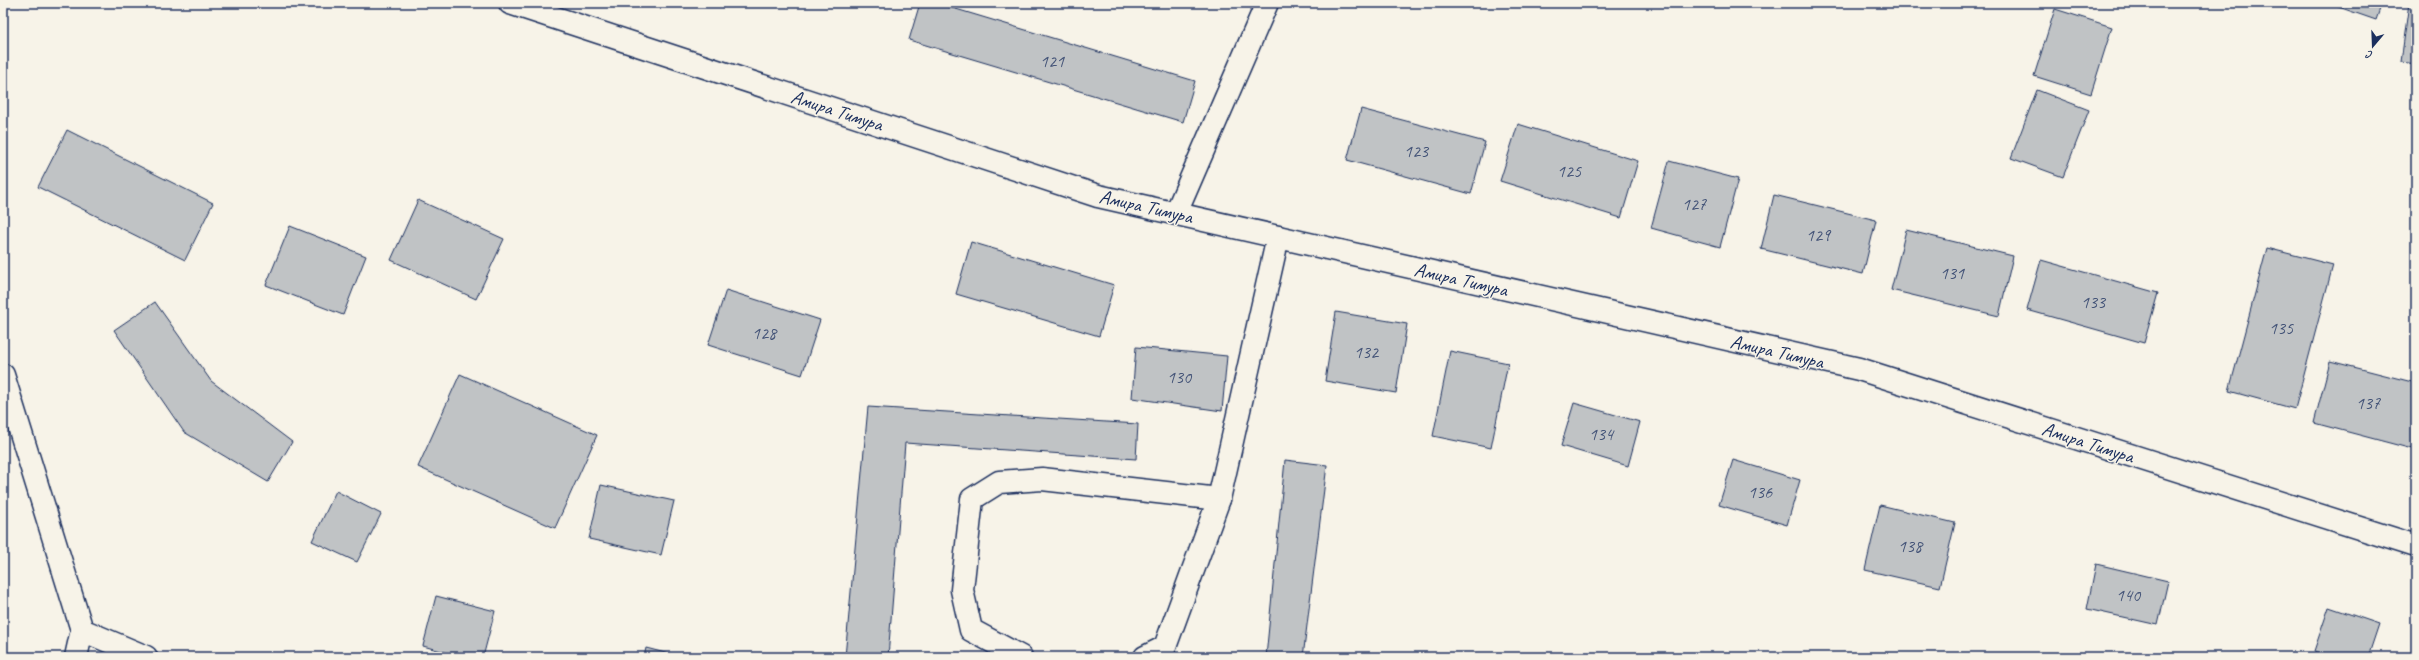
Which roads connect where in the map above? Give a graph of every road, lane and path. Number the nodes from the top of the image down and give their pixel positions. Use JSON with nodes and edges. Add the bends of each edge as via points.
{"nodes":[{"id":1,"x":510,"y":3,"type":"edge"},
{"id":2,"x":1267,"y":3,"type":"edge"},
{"id":3,"x":1176,"y":213,"type":"junction"},
{"id":4,"x":1278,"y":237,"type":"junction"},
{"id":5,"x":3,"y":375,"type":"edge"},
{"id":6,"x":1219,"y":499,"type":"junction"},
{"id":7,"x":2416,"y":546,"type":"edge"},
{"id":8,"x":82,"y":630,"type":"junction"},
{"id":9,"x":76,"y":657,"type":"edge"},
{"id":10,"x":146,"y":657,"type":"edge"},
{"id":11,"x":1021,"y":657,"type":"edge"},
{"id":12,"x":1145,"y":657,"type":"edge"}],
"edges":[{"from":1,"to":3,"type":"street","name":"Амира Тимура","via":[[1098,196]]},
{"from":2,"to":3,"type":"street"},
{"from":3,"to":4,"type":"street","name":"Амира Тимура"},
{"from":4,"to":6,"type":"street"},
{"from":4,"to":7,"type":"street","name":"Амира Тимура","via":[[1859,369]]},
{"from":5,"to":8,"type":"street"},
{"from":6,"to":11,"type":"street","via":[[1042,479],[999,482],[972,499],[962,590],[971,630]]},
{"from":6,"to":12,"type":"street","via":[[1165,647]]},
{"from":8,"to":9,"type":"street"},
{"from":8,"to":10,"type":"street"}]}
